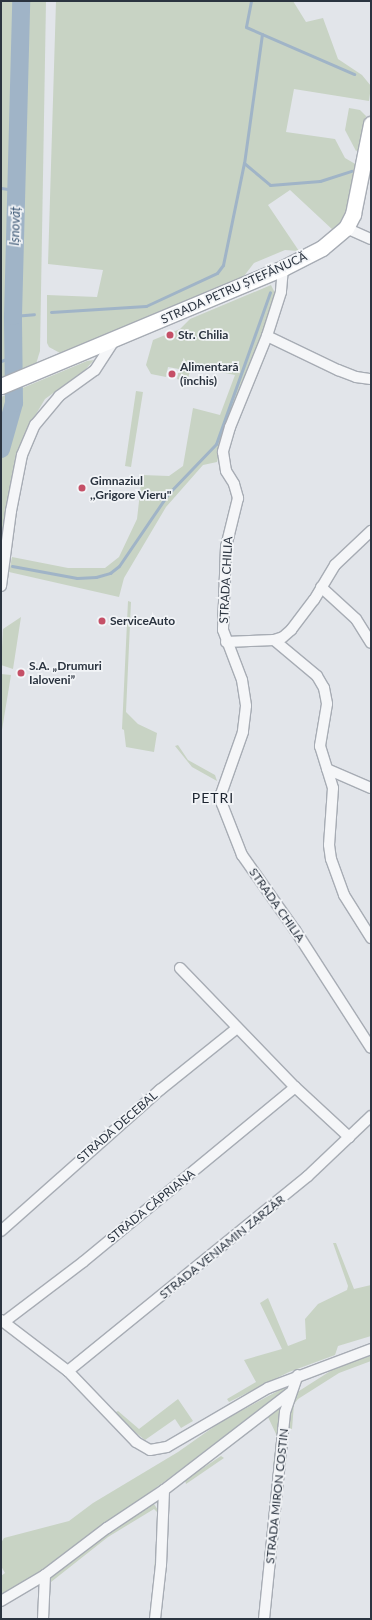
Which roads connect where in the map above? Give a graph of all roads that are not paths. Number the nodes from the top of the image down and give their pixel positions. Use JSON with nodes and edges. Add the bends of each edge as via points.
{"nodes":[{"id":1,"x":371,"y":124,"type":"edge"},
{"id":2,"x":346,"y":228,"type":"junction"},
{"id":3,"x":371,"y":239,"type":"edge"},
{"id":4,"x":283,"y":268,"type":"junction"},
{"id":5,"x":266,"y":336,"type":"junction"},
{"id":6,"x":115,"y":339,"type":"junction"},
{"id":7,"x":371,"y":379,"type":"edge"},
{"id":8,"x":1,"y":386,"type":"edge"},
{"id":9,"x":371,"y":531,"type":"edge"},
{"id":10,"x":1,"y":586,"type":"edge"},
{"id":11,"x":321,"y":587,"type":"junction"},
{"id":12,"x":274,"y":640,"type":"junction"},
{"id":13,"x":226,"y":642,"type":"junction"},
{"id":14,"x":371,"y":643,"type":"edge"},
{"id":15,"x":327,"y":768,"type":"junction"},
{"id":16,"x":371,"y":788,"type":"edge"},
{"id":17,"x":371,"y":938,"type":"edge"},
{"id":18,"x":180,"y":968,"type":"dead end"},
{"id":19,"x":237,"y":1028,"type":"junction"},
{"id":20,"x":371,"y":1048,"type":"edge"},
{"id":21,"x":295,"y":1087,"type":"junction"},
{"id":22,"x":371,"y":1116,"type":"edge"},
{"id":23,"x":349,"y":1137,"type":"junction"},
{"id":24,"x":1,"y":1231,"type":"edge"},
{"id":25,"x":3,"y":1321,"type":"edge"},
{"id":26,"x":371,"y":1349,"type":"edge"},
{"id":27,"x":68,"y":1371,"type":"junction"},
{"id":28,"x":298,"y":1375,"type":"junction"},
{"id":29,"x":290,"y":1393,"type":"junction"},
{"id":30,"x":164,"y":1490,"type":"junction"},
{"id":31,"x":44,"y":1575,"type":"junction"},
{"id":32,"x":1,"y":1601,"type":"edge"},
{"id":33,"x":43,"y":1619,"type":"edge"},
{"id":34,"x":155,"y":1619,"type":"edge"},
{"id":35,"x":264,"y":1619,"type":"edge"}],
"edges":[{"from":1,"to":2,"type":"main road","via":[[358,195]]},
{"from":2,"to":3,"type":"street"},
{"from":2,"to":4,"type":"main road","name":"STRADA PETRU ȘTEFĂNUCĂ","via":[[322,248]]},
{"from":4,"to":5,"type":"street","name":"STRADA CHILIA","via":[[281,292]]},
{"from":4,"to":6,"type":"main road","name":"STRADA PETRU ȘTEFĂNUCĂ"},
{"from":5,"to":7,"type":"street","via":[[338,370]]},
{"from":5,"to":13,"type":"street","name":"STRADA CHILIA","via":[[230,427],[223,452],[226,471],[234,484],[238,498],[226,547],[222,616]]},
{"from":6,"to":8,"type":"main road","name":"STRADA PETRU ȘTEFĂNUCĂ"},
{"from":6,"to":10,"type":"street","via":[[95,370],[59,396],[35,425],[21,462],[11,511]]},
{"from":9,"to":11,"type":"street","via":[[335,565]]},
{"from":11,"to":12,"type":"street","via":[[291,630]]},
{"from":11,"to":14,"type":"street","via":[[356,619]]},
{"from":12,"to":13,"type":"street"},
{"from":12,"to":15,"type":"street","via":[[318,676],[324,688],[327,704],[320,746]]},
{"from":13,"to":20,"type":"street","name":"STRADA CHILIA","via":[[242,680],[246,706],[243,732],[221,794],[222,804],[242,855],[296,930]]},
{"from":15,"to":16,"type":"street"},
{"from":15,"to":17,"type":"street","via":[[333,788],[329,844],[331,859],[344,894]]},
{"from":18,"to":19,"type":"street"},
{"from":19,"to":21,"type":"street"},
{"from":19,"to":24,"type":"street","name":"STRADA DECEBAL","via":[[160,1090]]},
{"from":21,"to":23,"type":"street"},
{"from":21,"to":25,"type":"street","name":"STRADA CĂPRIANA","via":[[89,1257]]},
{"from":22,"to":23,"type":"street","name":"STRADA VENIAMIN ZARZĂR"},
{"from":23,"to":27,"type":"street","name":"STRADA VENIAMIN ZARZĂR","via":[[308,1176]]},
{"from":25,"to":27,"type":"street"},
{"from":26,"to":28,"type":"street"},
{"from":27,"to":28,"type":"street","via":[[136,1442],[150,1450],[167,1447],[255,1394]]},
{"from":28,"to":29,"type":"street","name":"STRADA MIRON COSTIN"},
{"from":29,"to":30,"type":"street"},
{"from":29,"to":35,"type":"street","name":"STRADA MIRON COSTIN","via":[[285,1412]]},
{"from":30,"to":31,"type":"street"},
{"from":30,"to":34,"type":"street","via":[[161,1565]]},
{"from":31,"to":32,"type":"street"},
{"from":31,"to":33,"type":"street"}]}
